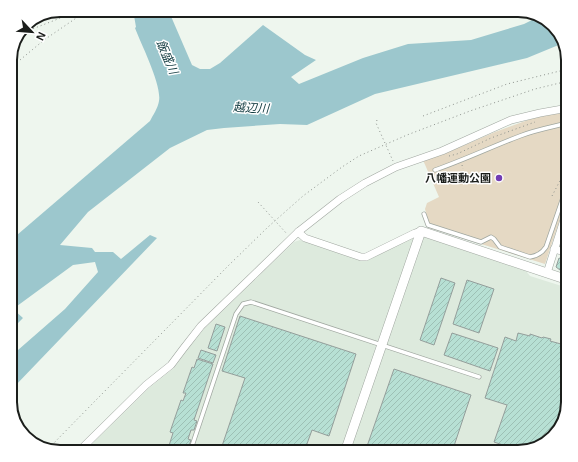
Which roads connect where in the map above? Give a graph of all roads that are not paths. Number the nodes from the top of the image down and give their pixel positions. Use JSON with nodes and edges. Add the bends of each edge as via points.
{"nodes":[{"id":1,"x":561,"y":109,"type":"edge"},
{"id":2,"x":561,"y":125,"type":"edge"},
{"id":3,"x":435,"y":170,"type":"dead end"},
{"id":4,"x":561,"y":203,"type":"edge"},
{"id":5,"x":424,"y":214,"type":"dead end"},
{"id":6,"x":561,"y":228,"type":"edge"},
{"id":7,"x":425,"y":230,"type":"junction"},
{"id":8,"x":298,"y":232,"type":"junction"},
{"id":9,"x":554,"y":248,"type":"junction"},
{"id":10,"x":561,"y":250,"type":"edge"},
{"id":11,"x":547,"y":273,"type":"junction"},
{"id":12,"x":561,"y":278,"type":"edge"},
{"id":13,"x":381,"y":345,"type":"junction"},
{"id":14,"x":479,"y":377,"type":"dead end"},
{"id":15,"x":85,"y":445,"type":"edge"},
{"id":16,"x":192,"y":445,"type":"edge"},
{"id":17,"x":347,"y":445,"type":"edge"}],
"edges":[{"from":1,"to":8,"type":"street","via":[[511,120],[442,151],[396,167],[349,193]]},
{"from":2,"to":3,"type":"lane","via":[[521,135]]},
{"from":4,"to":7,"type":"lane","via":[[546,247],[543,252],[530,257],[500,248],[491,237],[481,242]]},
{"from":5,"to":7,"type":"lane"},
{"from":6,"to":9,"type":"street"},
{"from":7,"to":8,"type":"street","via":[[366,257],[305,238]]},
{"from":7,"to":11,"type":"street"},
{"from":7,"to":13,"type":"street"},
{"from":8,"to":15,"type":"street","via":[[201,326],[171,365],[146,385]]},
{"from":9,"to":10,"type":"street"},
{"from":9,"to":11,"type":"street"},
{"from":11,"to":12,"type":"street"},
{"from":13,"to":14,"type":"lane"},
{"from":13,"to":16,"type":"lane","via":[[251,302],[244,304],[236,314]]},
{"from":13,"to":17,"type":"street"}]}
